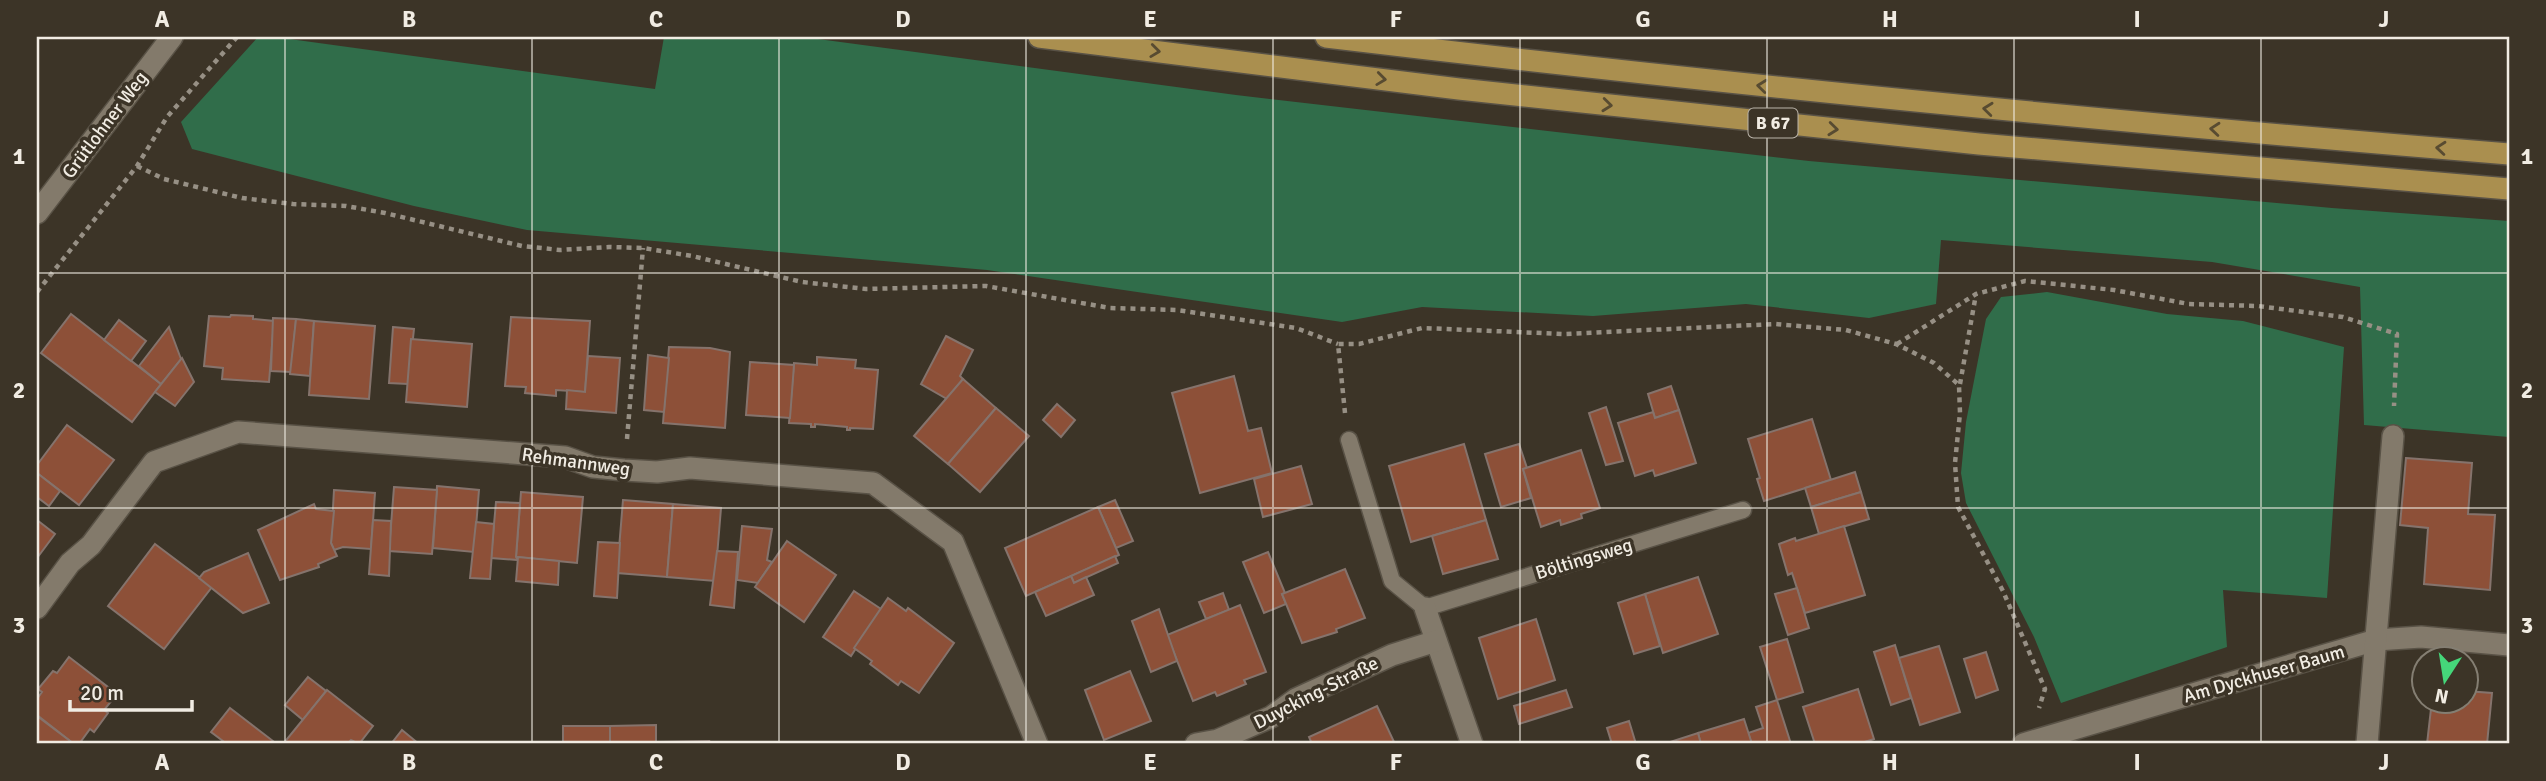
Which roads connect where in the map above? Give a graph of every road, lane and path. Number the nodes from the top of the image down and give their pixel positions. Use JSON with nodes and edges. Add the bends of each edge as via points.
{"nodes":[{"id":1,"x":172,"y":37,"type":"edge"},
{"id":2,"x":237,"y":37,"type":"edge"},
{"id":3,"x":1039,"y":37,"type":"edge"},
{"id":4,"x":1326,"y":37,"type":"edge"},
{"id":5,"x":2509,"y":154,"type":"edge"},
{"id":6,"x":137,"y":166,"type":"junction"},
{"id":7,"x":2509,"y":189,"type":"edge"},
{"id":8,"x":37,"y":213,"type":"edge"},
{"id":9,"x":643,"y":248,"type":"junction"},
{"id":10,"x":37,"y":292,"type":"edge"},
{"id":11,"x":1976,"y":294,"type":"junction"},
{"id":12,"x":1338,"y":344,"type":"junction"},
{"id":13,"x":1896,"y":344,"type":"junction"},
{"id":14,"x":1959,"y":385,"type":"junction"},
{"id":15,"x":2393,"y":436,"type":"joint"},
{"id":16,"x":1349,"y":440,"type":"joint"},
{"id":17,"x":624,"y":470,"type":"junction"},
{"id":18,"x":1743,"y":510,"type":"dead end"},
{"id":19,"x":37,"y":608,"type":"edge"},
{"id":20,"x":1425,"y":608,"type":"junction"},
{"id":21,"x":2376,"y":640,"type":"junction"},
{"id":22,"x":1436,"y":641,"type":"junction"},
{"id":23,"x":2509,"y":645,"type":"edge"},
{"id":24,"x":2045,"y":738,"type":"junction"},
{"id":25,"x":1037,"y":744,"type":"edge"},
{"id":26,"x":1196,"y":744,"type":"edge"},
{"id":27,"x":1472,"y":744,"type":"edge"},
{"id":28,"x":2023,"y":744,"type":"edge"},
{"id":29,"x":2367,"y":744,"type":"edge"}],
"edges":[{"from":1,"to":8,"type":"street","name":"Grütlohner Weg"},
{"from":2,"to":6,"type":"path","via":[[167,117]]},
{"from":3,"to":7,"type":"highway","number":"B 67","one_way":true,"via":[[1460,89],[1965,143]]},
{"from":5,"to":4,"type":"highway","number":"B 67","one_way":true,"via":[[1990,109]]},
{"from":6,"to":9,"type":"path","via":[[164,179],[242,198],[346,206],[522,246]]},
{"from":6,"to":10,"type":"path"},
{"from":9,"to":12,"type":"path","via":[[802,282],[866,289],[986,286],[1110,308],[1177,310],[1296,328]]},
{"from":9,"to":17,"type":"path"},
{"from":11,"to":13,"type":"path"},
{"from":11,"to":14,"type":"path"},
{"from":11,"to":15,"type":"path","via":[[2025,281],[2189,304],[2258,306],[2343,317],[2397,334]]},
{"from":12,"to":13,"type":"path","via":[[1359,344],[1422,328],[1564,334],[1775,324],[1846,330]]},
{"from":12,"to":16,"type":"path"},
{"from":13,"to":14,"type":"path","via":[[1934,363]]},
{"from":14,"to":24,"type":"path","via":[[1958,507],[2003,591],[2045,689],[2037,713]]},
{"from":15,"to":21,"type":"street"},
{"from":16,"to":20,"type":"lane","via":[[1392,581]]},
{"from":17,"to":19,"type":"street","name":"Rehmannweg","via":[[593,467],[565,457],[238,432],[154,462]]},
{"from":17,"to":25,"type":"street","name":"Rehmannweg","via":[[690,468],[873,484],[953,541]]},
{"from":18,"to":20,"type":"lane","name":"Böltingsweg"},
{"from":20,"to":22,"type":"street"},
{"from":21,"to":23,"type":"street","name":"Am Dyckhuser Baum","via":[[2421,637]]},
{"from":21,"to":24,"type":"street","name":"Am Dyckhuser Baum"},
{"from":21,"to":29,"type":"street"},
{"from":22,"to":26,"type":"street","name":"Duycking-Straße","via":[[1392,655],[1308,694],[1271,718]]},
{"from":22,"to":27,"type":"street"},
{"from":24,"to":28,"type":"street","name":"Am Dyckhuser Baum"}]}
